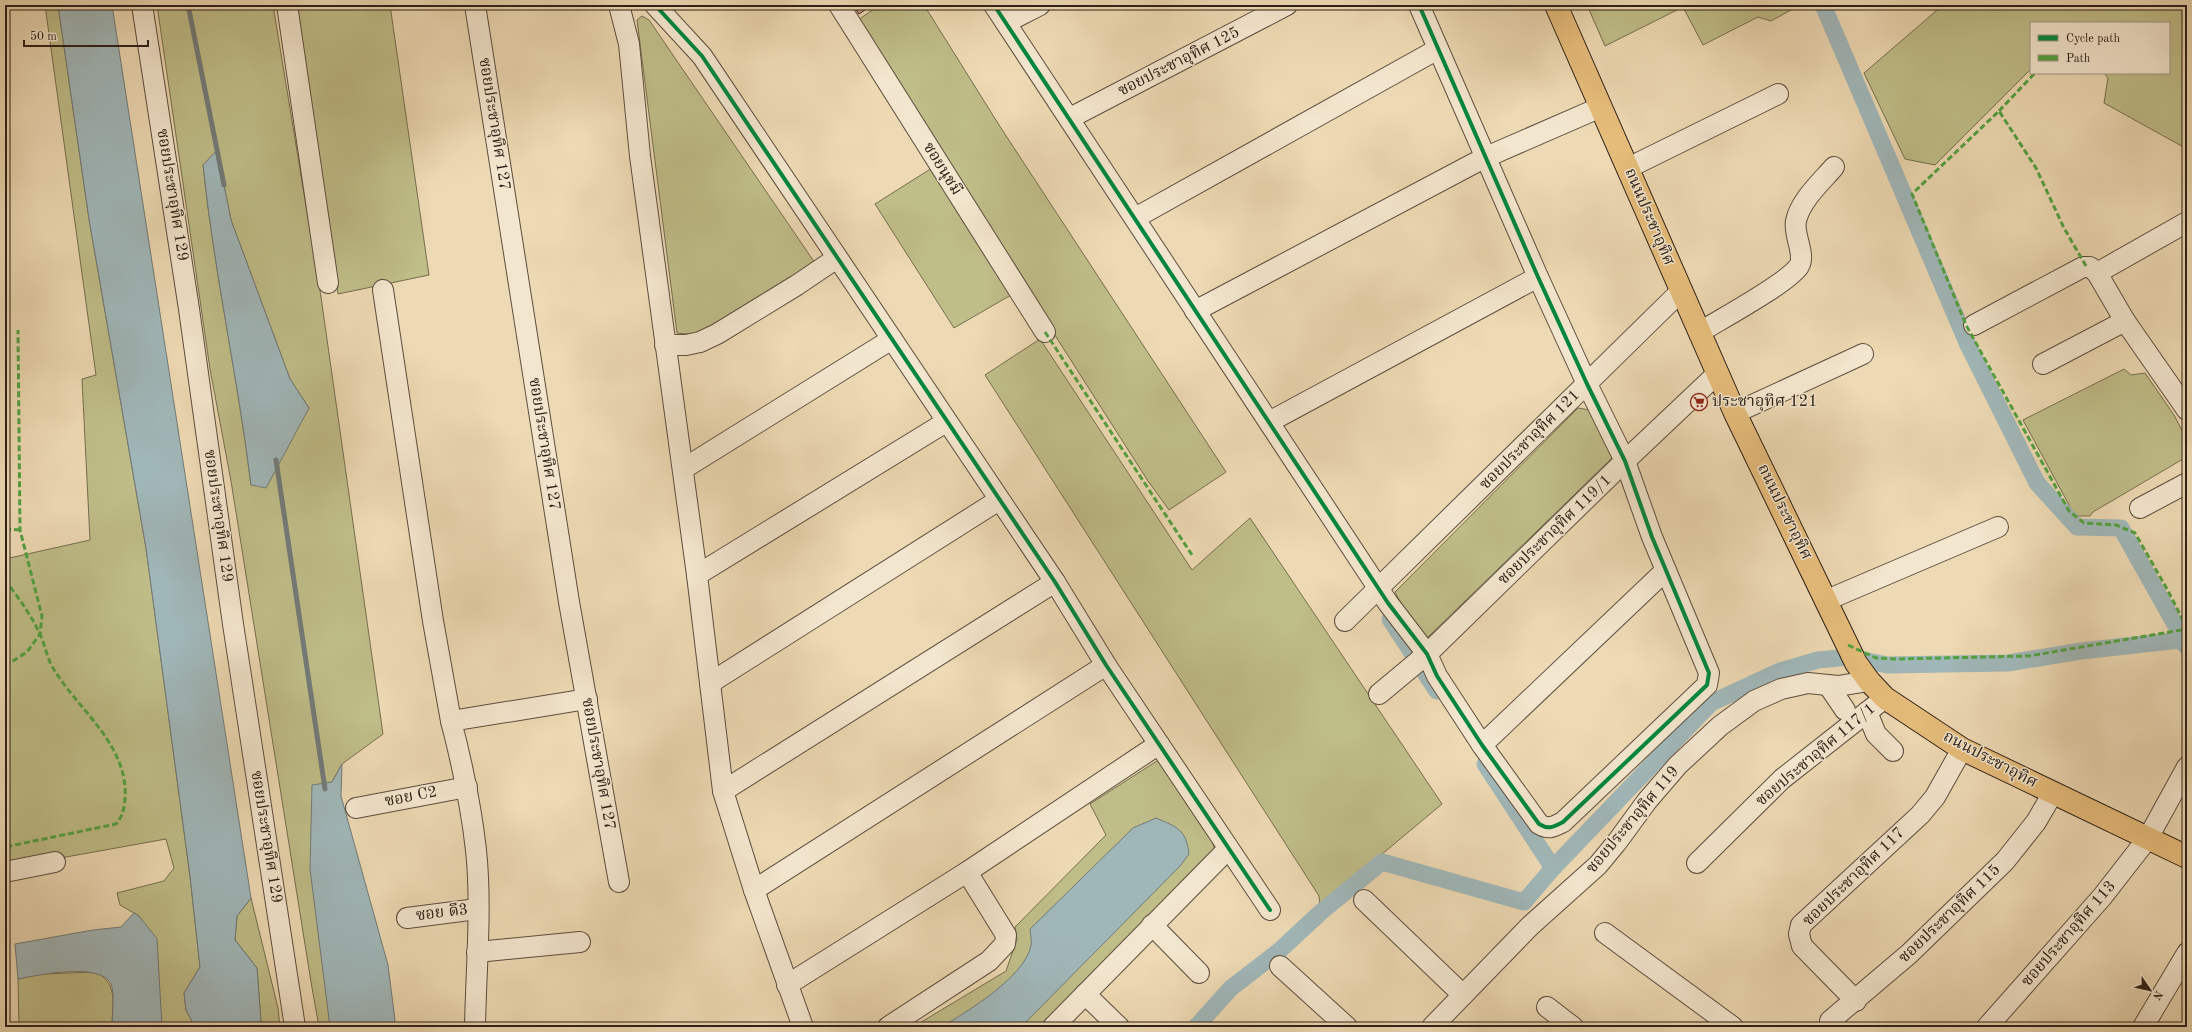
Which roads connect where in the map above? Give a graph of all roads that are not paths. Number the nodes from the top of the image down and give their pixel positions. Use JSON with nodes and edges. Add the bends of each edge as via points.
{"nodes":[{"id":1,"x":142,"y":5,"type":"edge"},
{"id":2,"x":287,"y":5,"type":"edge"},
{"id":3,"x":475,"y":5,"type":"edge"},
{"id":4,"x":619,"y":5,"type":"edge"},
{"id":5,"x":624,"y":5,"type":"edge"},
{"id":6,"x":634,"y":5,"type":"edge"},
{"id":7,"x":656,"y":5,"type":"edge"},
{"id":8,"x":839,"y":5,"type":"edge"},
{"id":9,"x":994,"y":5,"type":"edge"},
{"id":10,"x":1040,"y":5,"type":"edge"},
{"id":11,"x":1287,"y":5,"type":"edge"},
{"id":12,"x":1419,"y":5,"type":"edge"},
{"id":13,"x":1556,"y":5,"type":"edge"},
{"id":14,"x":1007,"y":22,"type":"junction"},
{"id":15,"x":1438,"y":49,"type":"junction"},
{"id":16,"x":1778,"y":94,"type":"dead end"},
{"id":17,"x":1601,"y":107,"type":"junction"},
{"id":18,"x":1070,"y":118,"type":"junction"},
{"id":19,"x":1484,"y":158,"type":"junction"},
{"id":20,"x":1834,"y":166,"type":"dead end"},
{"id":21,"x":1628,"y":168,"type":"junction"},
{"id":22,"x":1135,"y":218,"type":"junction"},
{"id":23,"x":2187,"y":222,"type":"edge"},
{"id":24,"x":837,"y":258,"type":"junction"},
{"id":25,"x":2097,"y":273,"type":"junction"},
{"id":26,"x":1538,"y":277,"type":"junction"},
{"id":27,"x":328,"y":283,"type":"dead end"},
{"id":28,"x":383,"y":290,"type":"dead end"},
{"id":29,"x":1681,"y":291,"type":"junction"},
{"id":30,"x":1195,"y":311,"type":"junction"},
{"id":31,"x":2124,"y":321,"type":"junction"},
{"id":32,"x":1974,"y":325,"type":"dead end"},
{"id":33,"x":1045,"y":332,"type":"dead end"},
{"id":34,"x":1700,"y":332,"type":"junction"},
{"id":35,"x":892,"y":339,"type":"junction"},
{"id":36,"x":665,"y":345,"type":"junction"},
{"id":37,"x":1863,"y":354,"type":"dead end"},
{"id":38,"x":2044,"y":364,"type":"dead end"},
{"id":39,"x":1718,"y":373,"type":"junction"},
{"id":40,"x":1586,"y":384,"type":"junction"},
{"id":41,"x":2187,"y":410,"type":"edge"},
{"id":42,"x":1735,"y":413,"type":"junction"},
{"id":43,"x":946,"y":422,"type":"junction"},
{"id":44,"x":1269,"y":422,"type":"junction"},
{"id":45,"x":1625,"y":461,"type":"junction"},
{"id":46,"x":683,"y":469,"type":"junction"},
{"id":47,"x":2187,"y":483,"type":"edge"},
{"id":48,"x":999,"y":500,"type":"junction"},
{"id":49,"x":2140,"y":508,"type":"dead end"},
{"id":50,"x":1998,"y":527,"type":"dead end"},
{"id":51,"x":1665,"y":571,"type":"junction"},
{"id":52,"x":697,"y":575,"type":"junction"},
{"id":53,"x":1055,"y":582,"type":"junction"},
{"id":54,"x":1379,"y":588,"type":"junction"},
{"id":55,"x":1826,"y":600,"type":"junction"},
{"id":56,"x":1345,"y":621,"type":"dead end"},
{"id":57,"x":1427,"y":654,"type":"junction"},
{"id":58,"x":1106,"y":665,"type":"junction"},
{"id":59,"x":1868,"y":681,"type":"junction"},
{"id":60,"x":710,"y":683,"type":"junction"},
{"id":61,"x":1828,"y":685,"type":"junction"},
{"id":62,"x":1379,"y":694,"type":"dead end"},
{"id":63,"x":1885,"y":698,"type":"junction"},
{"id":64,"x":587,"y":699,"type":"junction"},
{"id":65,"x":1846,"y":710,"type":"dead end"},
{"id":66,"x":1867,"y":712,"type":"junction"},
{"id":67,"x":451,"y":721,"type":"junction"},
{"id":68,"x":1158,"y":744,"type":"junction"},
{"id":69,"x":1482,"y":745,"type":"junction"},
{"id":70,"x":1962,"y":749,"type":"junction"},
{"id":71,"x":1892,"y":751,"type":"dead end"},
{"id":72,"x":2187,"y":767,"type":"edge"},
{"id":73,"x":467,"y":787,"type":"junction"},
{"id":74,"x":723,"y":791,"type":"junction"},
{"id":75,"x":2053,"y":793,"type":"junction"},
{"id":76,"x":356,"y":808,"type":"dead end"},
{"id":77,"x":2148,"y":838,"type":"junction"},
{"id":78,"x":1228,"y":849,"type":"junction"},
{"id":79,"x":2187,"y":857,"type":"edge"},
{"id":80,"x":55,"y":862,"type":"dead end"},
{"id":81,"x":1697,"y":863,"type":"dead end"},
{"id":82,"x":5,"y":872,"type":"edge"},
{"id":83,"x":966,"y":872,"type":"junction"},
{"id":84,"x":619,"y":882,"type":"dead end"},
{"id":85,"x":754,"y":890,"type":"junction"},
{"id":86,"x":1364,"y":900,"type":"dead end"},
{"id":87,"x":477,"y":909,"type":"junction"},
{"id":88,"x":1270,"y":910,"type":"dead end"},
{"id":89,"x":407,"y":918,"type":"dead end"},
{"id":90,"x":1152,"y":925,"type":"junction"},
{"id":91,"x":1605,"y":933,"type":"dead end"},
{"id":92,"x":580,"y":942,"type":"dead end"},
{"id":93,"x":477,"y":952,"type":"junction"},
{"id":94,"x":2187,"y":953,"type":"edge"},
{"id":95,"x":1280,"y":966,"type":"dead end"},
{"id":96,"x":1199,"y":973,"type":"dead end"},
{"id":97,"x":787,"y":985,"type":"junction"},
{"id":98,"x":1085,"y":994,"type":"junction"},
{"id":99,"x":1463,"y":995,"type":"junction"},
{"id":100,"x":1856,"y":1001,"type":"junction"},
{"id":101,"x":1547,"y":1007,"type":"dead end"},
{"id":102,"x":1830,"y":1021,"type":"dead end"},
{"id":103,"x":295,"y":1027,"type":"edge"},
{"id":104,"x":475,"y":1027,"type":"edge"},
{"id":105,"x":803,"y":1027,"type":"edge"},
{"id":106,"x":888,"y":1027,"type":"edge"},
{"id":107,"x":1053,"y":1027,"type":"edge"},
{"id":108,"x":1119,"y":1027,"type":"edge"},
{"id":109,"x":1347,"y":1027,"type":"edge"},
{"id":110,"x":1432,"y":1027,"type":"edge"},
{"id":111,"x":1573,"y":1027,"type":"edge"},
{"id":112,"x":1733,"y":1027,"type":"edge"},
{"id":113,"x":1987,"y":1027,"type":"edge"},
{"id":114,"x":2143,"y":1027,"type":"edge"}],
"edges":[{"from":1,"to":103,"type":"street","name":"ซอยประชาอุทิศ 129"},
{"from":2,"to":27,"type":"street"},
{"from":3,"to":64,"type":"street","name":"ซอยประชาอุทิศ 127","via":[[567,594]]},
{"from":4,"to":36,"type":"street","via":[[629,44],[640,156]]},
{"from":5,"to":6,"type":"street"},
{"from":7,"to":24,"type":"street","via":[[702,56]]},
{"from":8,"to":33,"type":"street","name":"ซอยนุชมี"},
{"from":9,"to":14,"type":"street"},
{"from":10,"to":14,"type":"street"},
{"from":11,"to":18,"type":"street","name":"ซอยประชาอุทิศ 125"},
{"from":12,"to":15,"type":"street"},
{"from":13,"to":17,"type":"main road","name":"ถนนประชาอุทิศ"},
{"from":14,"to":18,"type":"street"},
{"from":15,"to":19,"type":"street"},
{"from":15,"to":22,"type":"street"},
{"from":16,"to":21,"type":"street"},
{"from":17,"to":19,"type":"street"},
{"from":17,"to":21,"type":"main road","name":"ถนนประชาอุทิศ"},
{"from":18,"to":22,"type":"street"},
{"from":19,"to":26,"type":"street"},
{"from":19,"to":30,"type":"street"},
{"from":20,"to":34,"type":"street","via":[[1799,209],[1795,234],[1801,258],[1799,265],[1782,281]]},
{"from":21,"to":29,"type":"main road","name":"ถนนประชาอุทิศ"},
{"from":22,"to":30,"type":"street"},
{"from":23,"to":25,"type":"street"},
{"from":24,"to":35,"type":"street"},
{"from":24,"to":36,"type":"street","via":[[717,334],[686,345]]},
{"from":25,"to":31,"type":"street"},
{"from":25,"to":32,"type":"street","via":[[2090,267],[2083,267]]},
{"from":26,"to":40,"type":"street"},
{"from":26,"to":44,"type":"street"},
{"from":28,"to":67,"type":"street"},
{"from":29,"to":34,"type":"main road","name":"ถนนประชาอุทิศ"},
{"from":29,"to":40,"type":"street","name":"ซอยประชาอุทิศ 121"},
{"from":30,"to":44,"type":"street"},
{"from":31,"to":38,"type":"street"},
{"from":31,"to":41,"type":"street"},
{"from":34,"to":39,"type":"main road","name":"ถนนประชาอุทิศ"},
{"from":35,"to":43,"type":"street"},
{"from":35,"to":46,"type":"street"},
{"from":36,"to":46,"type":"street"},
{"from":37,"to":42,"type":"street"},
{"from":39,"to":42,"type":"main road","name":"ถนนประชาอุทิศ"},
{"from":39,"to":45,"type":"street","name":"ซอยประชาอุทิศ 119/1"},
{"from":40,"to":45,"type":"street"},
{"from":40,"to":54,"type":"street","name":"ซอยประชาอุทิศ 121"},
{"from":42,"to":55,"type":"main road","name":"ถนนประชาอุทิศ"},
{"from":43,"to":48,"type":"street"},
{"from":43,"to":52,"type":"street"},
{"from":44,"to":54,"type":"street"},
{"from":45,"to":51,"type":"street"},
{"from":45,"to":57,"type":"street","name":"ซอยประชาอุทิศ 119/1"},
{"from":46,"to":52,"type":"street"},
{"from":47,"to":49,"type":"street"},
{"from":48,"to":53,"type":"street"},
{"from":48,"to":60,"type":"street"},
{"from":50,"to":55,"type":"street"},
{"from":51,"to":69,"type":"street"},
{"from":51,"to":69,"type":"street","via":[[1709,673],[1707,685],[1563,822],[1553,828],[1539,824]]},
{"from":52,"to":60,"type":"street"},
{"from":53,"to":58,"type":"street"},
{"from":53,"to":74,"type":"street"},
{"from":54,"to":56,"type":"street","name":"ซอยประชาอุทิศ 121"},
{"from":54,"to":57,"type":"street"},
{"from":55,"to":59,"type":"main road","name":"ถนนประชาอุทิศ","via":[[1853,657]]},
{"from":57,"to":62,"type":"street","name":"ซอยประชาอุทิศ 119/1"},
{"from":57,"to":69,"type":"street","via":[[1437,676]]},
{"from":58,"to":68,"type":"street"},
{"from":58,"to":85,"type":"street"},
{"from":59,"to":61,"type":"street","name":"ซอยประชาอุทิศ 119"},
{"from":59,"to":63,"type":"main road","name":"ถนนประชาอุทิศ"},
{"from":60,"to":74,"type":"street"},
{"from":61,"to":65,"type":"street"},
{"from":61,"to":99,"type":"street","name":"ซอยประชาอุทิศ 119","via":[[1808,683],[1781,689],[1754,701],[1720,726],[1678,765],[1598,866],[1530,926]]},
{"from":63,"to":66,"type":"street","name":"ซอยประชาอุทิศ 117/1"},
{"from":63,"to":70,"type":"main road","name":"ถนนประชาอุทิศ"},
{"from":64,"to":67,"type":"street"},
{"from":64,"to":84,"type":"street","name":"ซอยประชาอุทิศ 127"},
{"from":66,"to":71,"type":"street","via":[[1876,734]]},
{"from":66,"to":81,"type":"street","name":"ซอยประชาอุทิศ 117/1","via":[[1782,779]]},
{"from":67,"to":73,"type":"street"},
{"from":68,"to":78,"type":"street"},
{"from":68,"to":83,"type":"street"},
{"from":70,"to":75,"type":"main road","name":"ถนนประชาอุทิศ"},
{"from":70,"to":100,"type":"street","name":"ซอยประชาอุทิศ 117","via":[[1935,797],[1920,814],[1801,925],[1799,934],[1802,946]]},
{"from":72,"to":77,"type":"street","name":"ซอยประชาอุทิศ 113"},
{"from":73,"to":76,"type":"street","name":"ซอย C2"},
{"from":73,"to":87,"type":"street","via":[[476,850]]},
{"from":74,"to":85,"type":"street"},
{"from":75,"to":77,"type":"main road","name":"ถนนประชาอุทิศ"},
{"from":75,"to":100,"type":"street","name":"ซอยประชาอุทิศ 115","via":[[2036,822],[2005,861],[1909,954]]},
{"from":77,"to":79,"type":"main road","name":"ถนนประชาอุทิศ"},
{"from":77,"to":113,"type":"street","name":"ซอยประชาอุทิศ 113","via":[[2102,897]]},
{"from":78,"to":88,"type":"street"},
{"from":78,"to":90,"type":"street"},
{"from":80,"to":82,"type":"street"},
{"from":83,"to":97,"type":"street"},
{"from":83,"to":106,"type":"street","via":[[1006,935],[1005,944],[989,961]]},
{"from":85,"to":97,"type":"street"},
{"from":86,"to":99,"type":"street"},
{"from":87,"to":89,"type":"street","name":"ซอย ดี3"},
{"from":87,"to":93,"type":"street"},
{"from":90,"to":96,"type":"street"},
{"from":90,"to":98,"type":"street"},
{"from":91,"to":112,"type":"street"},
{"from":92,"to":93,"type":"street"},
{"from":93,"to":104,"type":"street"},
{"from":94,"to":114,"type":"street"},
{"from":95,"to":109,"type":"street"},
{"from":97,"to":105,"type":"street"},
{"from":98,"to":107,"type":"street"},
{"from":98,"to":108,"type":"street"},
{"from":99,"to":110,"type":"street","name":"ซอยประชาอุทิศ 119"},
{"from":100,"to":102,"type":"street","name":"ซอยประชาอุทิศ 115"},
{"from":101,"to":111,"type":"street"}]}
